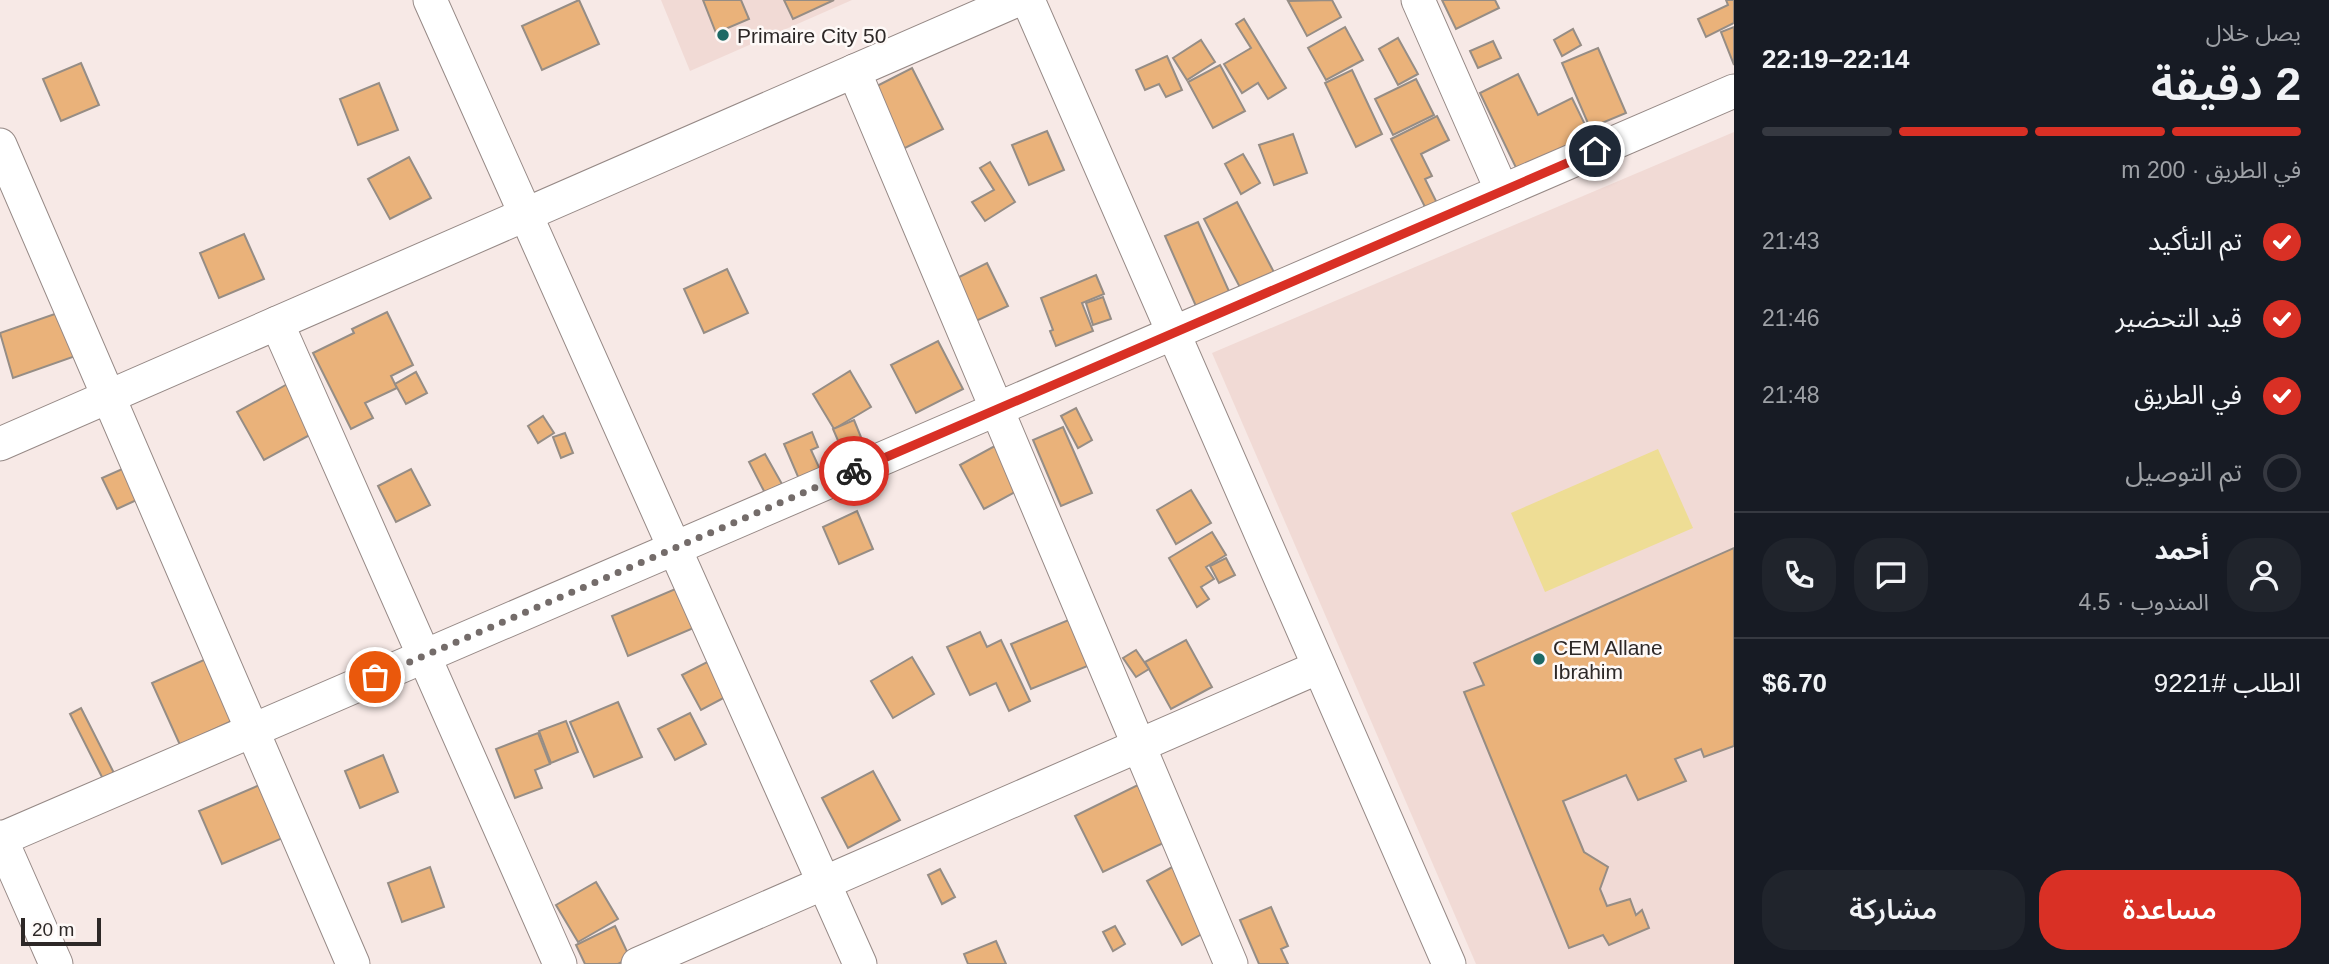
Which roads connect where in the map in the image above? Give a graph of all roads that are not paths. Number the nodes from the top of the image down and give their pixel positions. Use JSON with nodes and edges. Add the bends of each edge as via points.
{"nodes":[{"id":1,"x":430,"y":0,"type":"edge"},
{"id":2,"x":1017,"y":0,"type":"edge"},
{"id":3,"x":1028,"y":0,"type":"edge"},
{"id":4,"x":1418,"y":0,"type":"edge"},
{"id":5,"x":854,"y":71,"type":"junction"},
{"id":6,"x":1734,"y":91,"type":"edge"},
{"id":7,"x":0,"y":145,"type":"edge"},
{"id":8,"x":1502,"y":191,"type":"junction"},
{"id":9,"x":524,"y":215,"type":"junction"},
{"id":10,"x":277,"y":323,"type":"junction"},
{"id":11,"x":1174,"y":333,"type":"junction"},
{"id":12,"x":109,"y":397,"type":"junction"},
{"id":13,"x":997,"y":410,"type":"junction"},
{"id":14,"x":0,"y":444,"type":"edge"},
{"id":15,"x":674,"y":548,"type":"junction"},
{"id":16,"x":424,"y":656,"type":"junction"},
{"id":17,"x":1319,"y":667,"type":"junction"},
{"id":18,"x":253,"y":730,"type":"junction"},
{"id":19,"x":1138,"y":745,"type":"junction"},
{"id":20,"x":0,"y":838,"type":"edge"},
{"id":21,"x":824,"y":883,"type":"junction"},
{"id":22,"x":56,"y":964,"type":"edge"},
{"id":23,"x":353,"y":964,"type":"edge"},
{"id":24,"x":560,"y":964,"type":"edge"},
{"id":25,"x":638,"y":964,"type":"edge"},
{"id":26,"x":860,"y":964,"type":"edge"},
{"id":27,"x":1231,"y":964,"type":"edge"},
{"id":28,"x":1449,"y":964,"type":"edge"}],
"edges":[{"from":1,"to":9,"type":"street"},
{"from":2,"to":5,"type":"street"},
{"from":3,"to":11,"type":"street"},
{"from":4,"to":8,"type":"street"},
{"from":5,"to":9,"type":"street"},
{"from":5,"to":13,"type":"street"},
{"from":6,"to":8,"type":"street"},
{"from":7,"to":12,"type":"street"},
{"from":8,"to":11,"type":"street"},
{"from":9,"to":10,"type":"street"},
{"from":9,"to":15,"type":"street"},
{"from":10,"to":12,"type":"street"},
{"from":10,"to":16,"type":"street"},
{"from":11,"to":13,"type":"street"},
{"from":11,"to":17,"type":"street"},
{"from":12,"to":14,"type":"street"},
{"from":12,"to":18,"type":"street"},
{"from":13,"to":15,"type":"street"},
{"from":13,"to":19,"type":"street"},
{"from":15,"to":16,"type":"street"},
{"from":15,"to":21,"type":"street"},
{"from":16,"to":18,"type":"street"},
{"from":16,"to":24,"type":"street"},
{"from":17,"to":19,"type":"street"},
{"from":17,"to":28,"type":"street"},
{"from":18,"to":20,"type":"street"},
{"from":18,"to":23,"type":"street"},
{"from":19,"to":21,"type":"street"},
{"from":19,"to":27,"type":"street"},
{"from":20,"to":22,"type":"street"},
{"from":21,"to":25,"type":"street"},
{"from":21,"to":26,"type":"street"}]}
